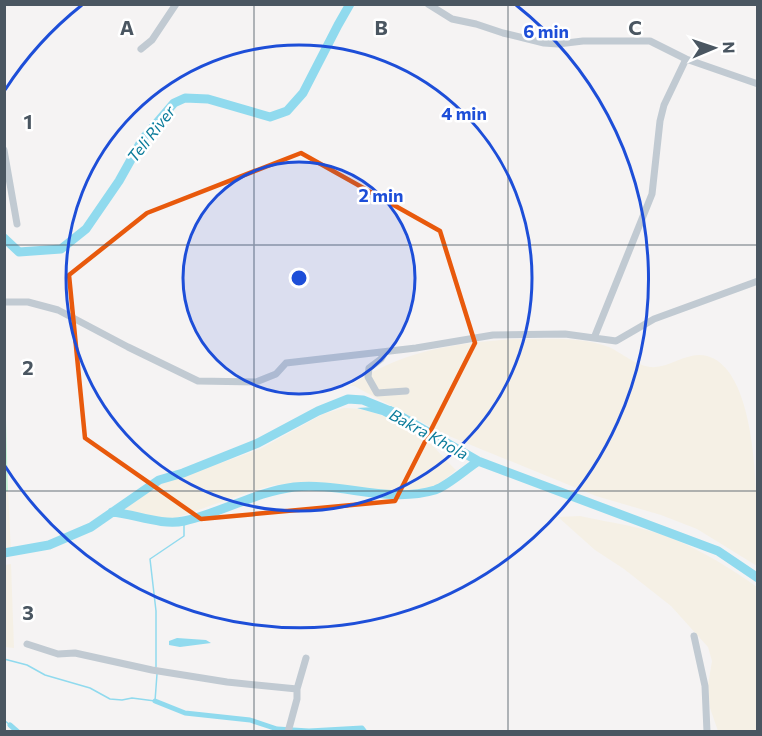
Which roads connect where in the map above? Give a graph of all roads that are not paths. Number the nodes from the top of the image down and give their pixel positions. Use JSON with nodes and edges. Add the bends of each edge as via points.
{"nodes":[{"id":1,"x":176,"y":4,"type":"edge"},
{"id":2,"x":428,"y":4,"type":"edge"},
{"id":3,"x":141,"y":49,"type":"dead end"},
{"id":4,"x":686,"y":59,"type":"junction"},
{"id":5,"x":758,"y":84,"type":"edge"},
{"id":6,"x":4,"y":150,"type":"edge"},
{"id":7,"x":17,"y":224,"type":"dead end"},
{"id":8,"x":758,"y":281,"type":"edge"},
{"id":9,"x":4,"y":302,"type":"edge"},
{"id":10,"x":594,"y":338,"type":"junction"},
{"id":11,"x":385,"y":352,"type":"junction"},
{"id":12,"x":406,"y":391,"type":"dead end"},
{"id":13,"x":694,"y":636,"type":"dead end"},
{"id":14,"x":27,"y":644,"type":"dead end"},
{"id":15,"x":306,"y":658,"type":"dead end"},
{"id":16,"x":297,"y":689,"type":"junction"},
{"id":17,"x":288,"y":732,"type":"edge"},
{"id":18,"x":707,"y":732,"type":"edge"}],
"edges":[{"from":1,"to":3,"type":"street","via":[[152,40]]},
{"from":2,"to":4,"type":"street","via":[[452,19],[544,44],[650,41]]},
{"from":4,"to":5,"type":"street"},
{"from":4,"to":10,"type":"street","via":[[664,105],[652,194]]},
{"from":6,"to":7,"type":"street"},
{"from":8,"to":10,"type":"street","via":[[654,319],[616,340]]},
{"from":9,"to":11,"type":"street","via":[[28,302],[58,310],[198,381],[256,382],[276,374],[286,363]]},
{"from":10,"to":11,"type":"street","via":[[565,334],[493,335]]},
{"from":11,"to":12,"type":"street","via":[[369,368],[368,377],[377,393]]},
{"from":13,"to":18,"type":"street","via":[[705,686]]},
{"from":14,"to":16,"type":"street","via":[[58,654],[75,653],[227,682]]},
{"from":15,"to":16,"type":"street"},
{"from":16,"to":17,"type":"street"}]}
